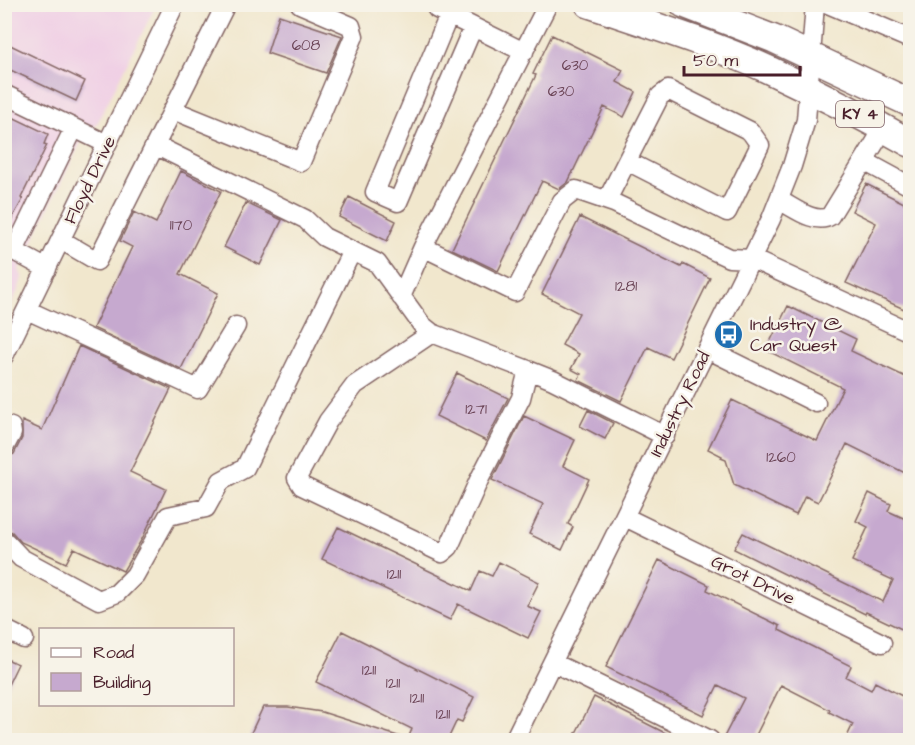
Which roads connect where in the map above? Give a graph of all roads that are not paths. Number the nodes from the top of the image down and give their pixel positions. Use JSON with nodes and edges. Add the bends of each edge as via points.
{"nodes":[{"id":1,"x":175,"y":4,"type":"edge"},
{"id":2,"x":226,"y":4,"type":"edge"},
{"id":3,"x":300,"y":4,"type":"edge"},
{"id":4,"x":434,"y":4,"type":"edge"},
{"id":5,"x":548,"y":4,"type":"edge"},
{"id":6,"x":589,"y":4,"type":"edge"},
{"id":7,"x":684,"y":4,"type":"edge"},
{"id":8,"x":815,"y":4,"type":"edge"},
{"id":9,"x":828,"y":4,"type":"edge"},
{"id":10,"x":449,"y":15,"type":"junction"},
{"id":11,"x":473,"y":27,"type":"junction"},
{"id":12,"x":910,"y":39,"type":"edge"},
{"id":13,"x":524,"y":52,"type":"junction"},
{"id":14,"x":811,"y":56,"type":"junction"},
{"id":15,"x":808,"y":89,"type":"junction"},
{"id":16,"x":4,"y":94,"type":"edge"},
{"id":17,"x":910,"y":103,"type":"edge"},
{"id":18,"x":173,"y":110,"type":"junction"},
{"id":19,"x":74,"y":128,"type":"junction"},
{"id":20,"x":884,"y":128,"type":"junction"},
{"id":21,"x":910,"y":143,"type":"edge"},
{"id":22,"x":107,"y":144,"type":"junction"},
{"id":23,"x":155,"y":145,"type":"junction"},
{"id":24,"x":627,"y":161,"type":"junction"},
{"id":25,"x":864,"y":161,"type":"junction"},
{"id":26,"x":910,"y":186,"type":"edge"},
{"id":27,"x":607,"y":200,"type":"junction"},
{"id":28,"x":779,"y":200,"type":"junction"},
{"id":29,"x":61,"y":240,"type":"junction"},
{"id":30,"x":423,"y":247,"type":"junction"},
{"id":31,"x":352,"y":251,"type":"junction"},
{"id":32,"x":752,"y":259,"type":"junction"},
{"id":33,"x":47,"y":269,"type":"junction"},
{"id":34,"x":401,"y":297,"type":"junction"},
{"id":35,"x":17,"y":317,"type":"edge"},
{"id":36,"x":236,"y":326,"type":"dead end"},
{"id":37,"x":432,"y":333,"type":"junction"},
{"id":38,"x":910,"y":333,"type":"edge"},
{"id":39,"x":707,"y":349,"type":"junction"},
{"id":40,"x":4,"y":356,"type":"edge"},
{"id":41,"x":528,"y":370,"type":"junction"},
{"id":42,"x":816,"y":404,"type":"dead end"},
{"id":43,"x":4,"y":425,"type":"edge"},
{"id":44,"x":665,"y":436,"type":"junction"},
{"id":45,"x":4,"y":448,"type":"edge"},
{"id":46,"x":625,"y":517,"type":"junction"},
{"id":47,"x":4,"y":540,"type":"edge"},
{"id":48,"x":4,"y":629,"type":"edge"},
{"id":49,"x":24,"y":639,"type":"dead end"},
{"id":50,"x":882,"y":643,"type":"dead end"},
{"id":51,"x":554,"y":663,"type":"junction"},
{"id":52,"x":710,"y":740,"type":"edge"},
{"id":53,"x":514,"y":741,"type":"edge"}],
"edges":[{"from":1,"to":22,"type":"street","name":"Floyd Drive"},
{"from":2,"to":18,"type":"street"},
{"from":3,"to":18,"type":"street","via":[[351,26],[354,36],[301,162]]},
{"from":4,"to":10,"type":"street"},
{"from":5,"to":13,"type":"street"},
{"from":6,"to":15,"type":"highway","number":"KY 4","via":[[696,41]]},
{"from":7,"to":14,"type":"highway","number":"KY 4"},
{"from":8,"to":14,"type":"street","name":"Industry Road"},
{"from":9,"to":12,"type":"street"},
{"from":10,"to":11,"type":"street"},
{"from":10,"to":11,"type":"street","via":[[375,192],[398,202]]},
{"from":11,"to":13,"type":"street"},
{"from":13,"to":30,"type":"street"},
{"from":14,"to":15,"type":"street","name":"Industry Road"},
{"from":14,"to":17,"type":"highway","number":"KY 4"},
{"from":15,"to":20,"type":"highway","number":"KY 4"},
{"from":15,"to":28,"type":"street","name":"Industry Road","via":[[801,140]]},
{"from":16,"to":19,"type":"street"},
{"from":18,"to":23,"type":"street"},
{"from":19,"to":22,"type":"street"},
{"from":19,"to":33,"type":"street","via":[[14,251]]},
{"from":20,"to":21,"type":"highway","number":"KY 4"},
{"from":20,"to":25,"type":"street"},
{"from":22,"to":29,"type":"street","name":"Floyd Drive"},
{"from":23,"to":29,"type":"street","via":[[97,261]]},
{"from":23,"to":31,"type":"street","via":[[305,219],[324,237]]},
{"from":24,"to":24,"type":"street","via":[[660,96],[668,90],[750,131],[760,145],[727,212]]},
{"from":24,"to":27,"type":"street"},
{"from":25,"to":26,"type":"street"},
{"from":25,"to":28,"type":"street","via":[[825,219],[813,218]]},
{"from":27,"to":30,"type":"street","via":[[576,190],[562,201],[515,292]]},
{"from":27,"to":32,"type":"street","via":[[729,258]]},
{"from":28,"to":32,"type":"street","name":"Industry Road"},
{"from":29,"to":33,"type":"street","name":"Floyd Drive"},
{"from":30,"to":34,"type":"street"},
{"from":31,"to":34,"type":"street","via":[[377,263]]},
{"from":31,"to":47,"type":"street","via":[[245,468],[221,481],[206,508],[168,516],[135,575],[117,593],[99,600],[21,558]]},
{"from":32,"to":38,"type":"street"},
{"from":32,"to":39,"type":"street","name":"Industry Road"},
{"from":33,"to":35,"type":"street","name":"Floyd Drive"},
{"from":34,"to":37,"type":"street"},
{"from":35,"to":36,"type":"street","via":[[198,389]]},
{"from":35,"to":40,"type":"street","name":"Floyd Drive"},
{"from":37,"to":41,"type":"street"},
{"from":37,"to":41,"type":"street","via":[[355,385],[328,421],[297,478],[302,486],[442,553],[449,547],[521,398]]},
{"from":39,"to":42,"type":"street"},
{"from":39,"to":44,"type":"street","name":"Industry Road"},
{"from":41,"to":44,"type":"street"},
{"from":43,"to":45,"type":"street","via":[[12,433]]},
{"from":44,"to":46,"type":"street","name":"Industry Road"},
{"from":46,"to":50,"type":"street","name":"Grot Drive"},
{"from":46,"to":51,"type":"street","name":"Industry Road"},
{"from":48,"to":49,"type":"street"},
{"from":51,"to":52,"type":"street"},
{"from":51,"to":53,"type":"street","name":"Industry Road"}]}
